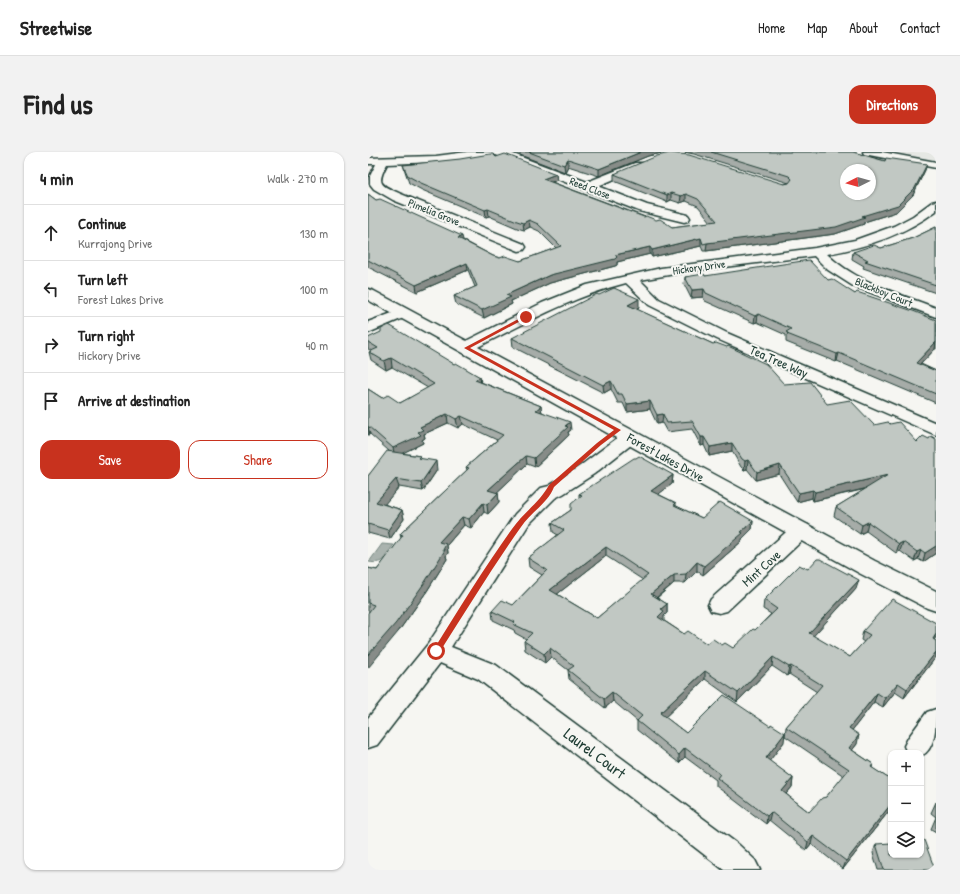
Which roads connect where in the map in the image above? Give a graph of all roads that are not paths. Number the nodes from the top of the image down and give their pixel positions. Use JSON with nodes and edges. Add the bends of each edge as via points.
{"nodes":[{"id":1,"x":494,"y":152,"type":"edge"},
{"id":2,"x":498,"y":152,"type":"edge"},
{"id":3,"x":868,"y":152,"type":"edge"},
{"id":4,"x":368,"y":161,"type":"edge"},
{"id":5,"x":647,"y":161,"type":"edge"},
{"id":6,"x":383,"y":162,"type":"junction"},
{"id":7,"x":936,"y":165,"type":"edge"},
{"id":8,"x":586,"y":187,"type":"junction"},
{"id":9,"x":936,"y":205,"type":"edge"},
{"id":10,"x":684,"y":218,"type":"dead end"},
{"id":11,"x":519,"y":247,"type":"dead end"},
{"id":12,"x":818,"y":252,"type":"junction"},
{"id":13,"x":630,"y":279,"type":"junction"},
{"id":14,"x":368,"y":294,"type":"edge"},
{"id":15,"x":403,"y":313,"type":"junction"},
{"id":16,"x":936,"y":313,"type":"edge"},
{"id":17,"x":368,"y":328,"type":"edge"},
{"id":18,"x":466,"y":348,"type":"junction"},
{"id":19,"x":936,"y":430,"type":"edge"},
{"id":20,"x":624,"y":434,"type":"junction"},
{"id":21,"x":801,"y":530,"type":"junction"},
{"id":22,"x":932,"y":601,"type":"edge"},
{"id":23,"x":719,"y":605,"type":"dead end"},
{"id":24,"x":436,"y":651,"type":"junction"},
{"id":25,"x":936,"y":720,"type":"edge"},
{"id":26,"x":368,"y":737,"type":"edge"},
{"id":27,"x":917,"y":746,"type":"dead end"},
{"id":28,"x":745,"y":870,"type":"edge"}],
"edges":[{"from":1,"to":6,"type":"street"},
{"from":2,"to":8,"type":"street","name":"Reed Close"},
{"from":3,"to":7,"type":"street"},
{"from":4,"to":6,"type":"street"},
{"from":5,"to":8,"type":"street"},
{"from":6,"to":11,"type":"street","name":"Pimelia Grove","via":[[374,176],[374,182],[378,187],[396,197]]},
{"from":8,"to":10,"type":"street","name":"Reed Close","via":[[643,208]]},
{"from":9,"to":12,"type":"street","name":"Hickory Drive","via":[[920,218],[890,233]]},
{"from":12,"to":13,"type":"street","name":"Hickory Drive","via":[[703,266]]},
{"from":12,"to":16,"type":"street","name":"Blackboy Court","via":[[833,268],[858,283]]},
{"from":13,"to":18,"type":"street","name":"Hickory Drive","via":[[576,294]]},
{"from":13,"to":19,"type":"street","name":"Tea Tree Way","via":[[654,302],[722,336]]},
{"from":14,"to":15,"type":"main road","name":"Forest Lakes Drive"},
{"from":15,"to":17,"type":"street"},
{"from":15,"to":18,"type":"main road","name":"Forest Lakes Drive"},
{"from":18,"to":20,"type":"main road","name":"Forest Lakes Drive"},
{"from":20,"to":21,"type":"main road","name":"Forest Lakes Drive"},
{"from":20,"to":24,"type":"street","via":[[587,470],[548,494],[522,519]]},
{"from":21,"to":22,"type":"main road","name":"Forest Lakes Drive"},
{"from":21,"to":23,"type":"street","name":"Mint Cove"},
{"from":24,"to":26,"type":"street"},
{"from":24,"to":28,"type":"street","name":"Laurel Court","via":[[487,672],[729,855]]},
{"from":25,"to":27,"type":"street"}]}
